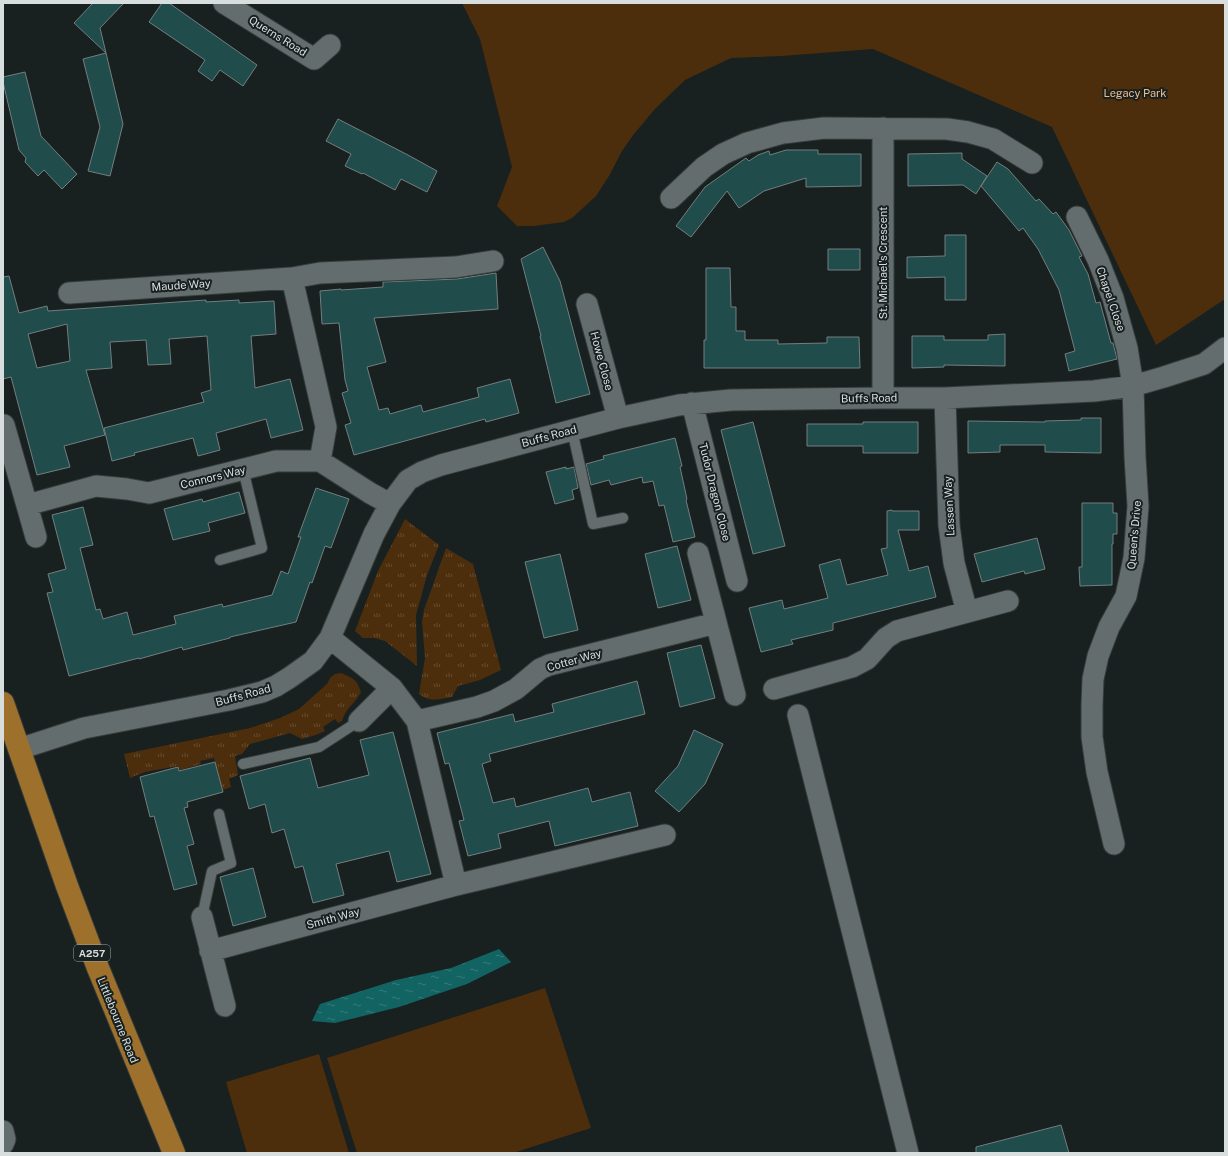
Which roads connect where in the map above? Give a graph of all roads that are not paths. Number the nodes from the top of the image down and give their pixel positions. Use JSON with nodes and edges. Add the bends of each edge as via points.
{"nodes":[{"id":1,"x":224,"y":3,"type":"edge"},
{"id":2,"x":330,"y":45,"type":"dead end"},
{"id":3,"x":883,"y":128,"type":"junction"},
{"id":4,"x":1032,"y":163,"type":"dead end"},
{"id":5,"x":671,"y":198,"type":"dead end"},
{"id":6,"x":1077,"y":217,"type":"dead end"},
{"id":7,"x":493,"y":261,"type":"dead end"},
{"id":8,"x":292,"y":278,"type":"junction"},
{"id":9,"x":69,"y":293,"type":"dead end"},
{"id":10,"x":587,"y":304,"type":"dead end"},
{"id":11,"x":1225,"y":348,"type":"edge"},
{"id":12,"x":1133,"y":386,"type":"junction"},
{"id":13,"x":883,"y":398,"type":"junction"},
{"id":14,"x":945,"y":398,"type":"junction"},
{"id":15,"x":692,"y":403,"type":"junction"},
{"id":16,"x":618,"y":418,"type":"junction"},
{"id":17,"x":4,"y":425,"type":"dead end"},
{"id":18,"x":572,"y":430,"type":"junction"},
{"id":19,"x":320,"y":461,"type":"junction"},
{"id":20,"x":243,"y":469,"type":"junction"},
{"id":21,"x":390,"y":504,"type":"junction"},
{"id":22,"x":27,"y":505,"type":"junction"},
{"id":23,"x":623,"y":518,"type":"dead end"},
{"id":24,"x":36,"y":537,"type":"dead end"},
{"id":25,"x":698,"y":553,"type":"dead end"},
{"id":26,"x":220,"y":560,"type":"dead end"},
{"id":27,"x":737,"y":581,"type":"dead end"},
{"id":28,"x":1008,"y":601,"type":"dead end"},
{"id":29,"x":967,"y":612,"type":"junction"},
{"id":30,"x":716,"y":622,"type":"junction"},
{"id":31,"x":330,"y":638,"type":"junction"},
{"id":32,"x":392,"y":688,"type":"junction"},
{"id":33,"x":774,"y":688,"type":"dead end"},
{"id":34,"x":735,"y":695,"type":"dead end"},
{"id":35,"x":3,"y":702,"type":"edge"},
{"id":36,"x":798,"y":715,"type":"dead end"},
{"id":37,"x":359,"y":721,"type":"joint"},
{"id":38,"x":417,"y":722,"type":"junction"},
{"id":39,"x":19,"y":749,"type":"junction"},
{"id":40,"x":243,"y":764,"type":"dead end"},
{"id":41,"x":219,"y":814,"type":"dead end"},
{"id":42,"x":665,"y":835,"type":"dead end"},
{"id":43,"x":1114,"y":844,"type":"dead end"},
{"id":44,"x":456,"y":885,"type":"junction"},
{"id":45,"x":202,"y":917,"type":"joint"},
{"id":46,"x":210,"y":951,"type":"junction"},
{"id":47,"x":225,"y":1006,"type":"dead end"},
{"id":48,"x":3,"y":1131,"type":"edge"},
{"id":49,"x":3,"y":1144,"type":"edge"},
{"id":50,"x":174,"y":1153,"type":"edge"},
{"id":51,"x":908,"y":1153,"type":"edge"}],
"edges":[{"from":1,"to":2,"type":"street","name":"Querns Road","via":[[314,59]]},
{"from":3,"to":4,"type":"street","via":[[947,129],[968,132],[993,139]]},
{"from":3,"to":5,"type":"street","via":[[824,128],[783,133],[747,142],[704,167]]},
{"from":3,"to":13,"type":"street","name":"St. Michael's Crescent"},
{"from":6,"to":12,"type":"street","name":"Chapel Close","via":[[1114,298],[1127,348]]},
{"from":7,"to":8,"type":"street","name":"Maude Way","via":[[456,267],[320,273]]},
{"from":8,"to":9,"type":"street","name":"Maude Way"},
{"from":8,"to":19,"type":"street","via":[[326,427]]},
{"from":10,"to":16,"type":"street","name":"Howe Close"},
{"from":11,"to":12,"type":"street","name":"Buffs Road","via":[[1204,364]]},
{"from":12,"to":14,"type":"street","name":"Buffs Road","via":[[1094,391]]},
{"from":12,"to":43,"type":"street","name":"Queen's Drive","via":[[1138,506],[1134,558],[1126,596],[1109,627],[1093,679],[1092,737],[1097,772]]},
{"from":13,"to":14,"type":"street","name":"Buffs Road"},
{"from":13,"to":15,"type":"street","name":"Buffs Road"},
{"from":14,"to":29,"type":"street","name":"Lassen Way","via":[[948,525],[954,563]]},
{"from":15,"to":16,"type":"street","name":"Buffs Road"},
{"from":15,"to":27,"type":"street","name":"Tudor Dragon Close"},
{"from":16,"to":18,"type":"street","name":"Buffs Road"},
{"from":17,"to":22,"type":"street"},
{"from":18,"to":21,"type":"street","name":"Buffs Road","via":[[422,472],[408,480]]},
{"from":18,"to":23,"type":"lane","via":[[594,524]]},
{"from":19,"to":20,"type":"street","name":"Connors Way","via":[[276,461]]},
{"from":19,"to":21,"type":"street"},
{"from":20,"to":22,"type":"street","name":"Connors Way","via":[[149,493],[96,486]]},
{"from":20,"to":26,"type":"lane","via":[[262,548]]},
{"from":21,"to":31,"type":"street","name":"Buffs Road","via":[[374,534]]},
{"from":22,"to":24,"type":"street"},
{"from":25,"to":30,"type":"street"},
{"from":28,"to":29,"type":"street"},
{"from":29,"to":33,"type":"street","via":[[897,631],[886,638],[866,659],[852,667]]},
{"from":30,"to":34,"type":"street"},
{"from":30,"to":38,"type":"street","name":"Cotter Way","via":[[549,665],[494,702]]},
{"from":31,"to":32,"type":"street"},
{"from":31,"to":39,"type":"street","name":"Buffs Road","via":[[313,661],[276,686],[262,692],[84,728]]},
{"from":32,"to":37,"type":"street"},
{"from":32,"to":38,"type":"street"},
{"from":35,"to":39,"type":"main road","number":"A257"},
{"from":36,"to":51,"type":"street"},
{"from":37,"to":40,"type":"lane","via":[[319,747]]},
{"from":38,"to":44,"type":"street"},
{"from":39,"to":50,"type":"main road","name":"Littlebourne Road","number":"A257","via":[[98,968]]},
{"from":41,"to":45,"type":"lane","via":[[231,863],[212,871]]},
{"from":42,"to":44,"type":"street","name":"Smith Way"},
{"from":44,"to":46,"type":"street","name":"Smith Way"},
{"from":45,"to":46,"type":"street"},
{"from":46,"to":47,"type":"street"},
{"from":48,"to":49,"type":"street"}]}
